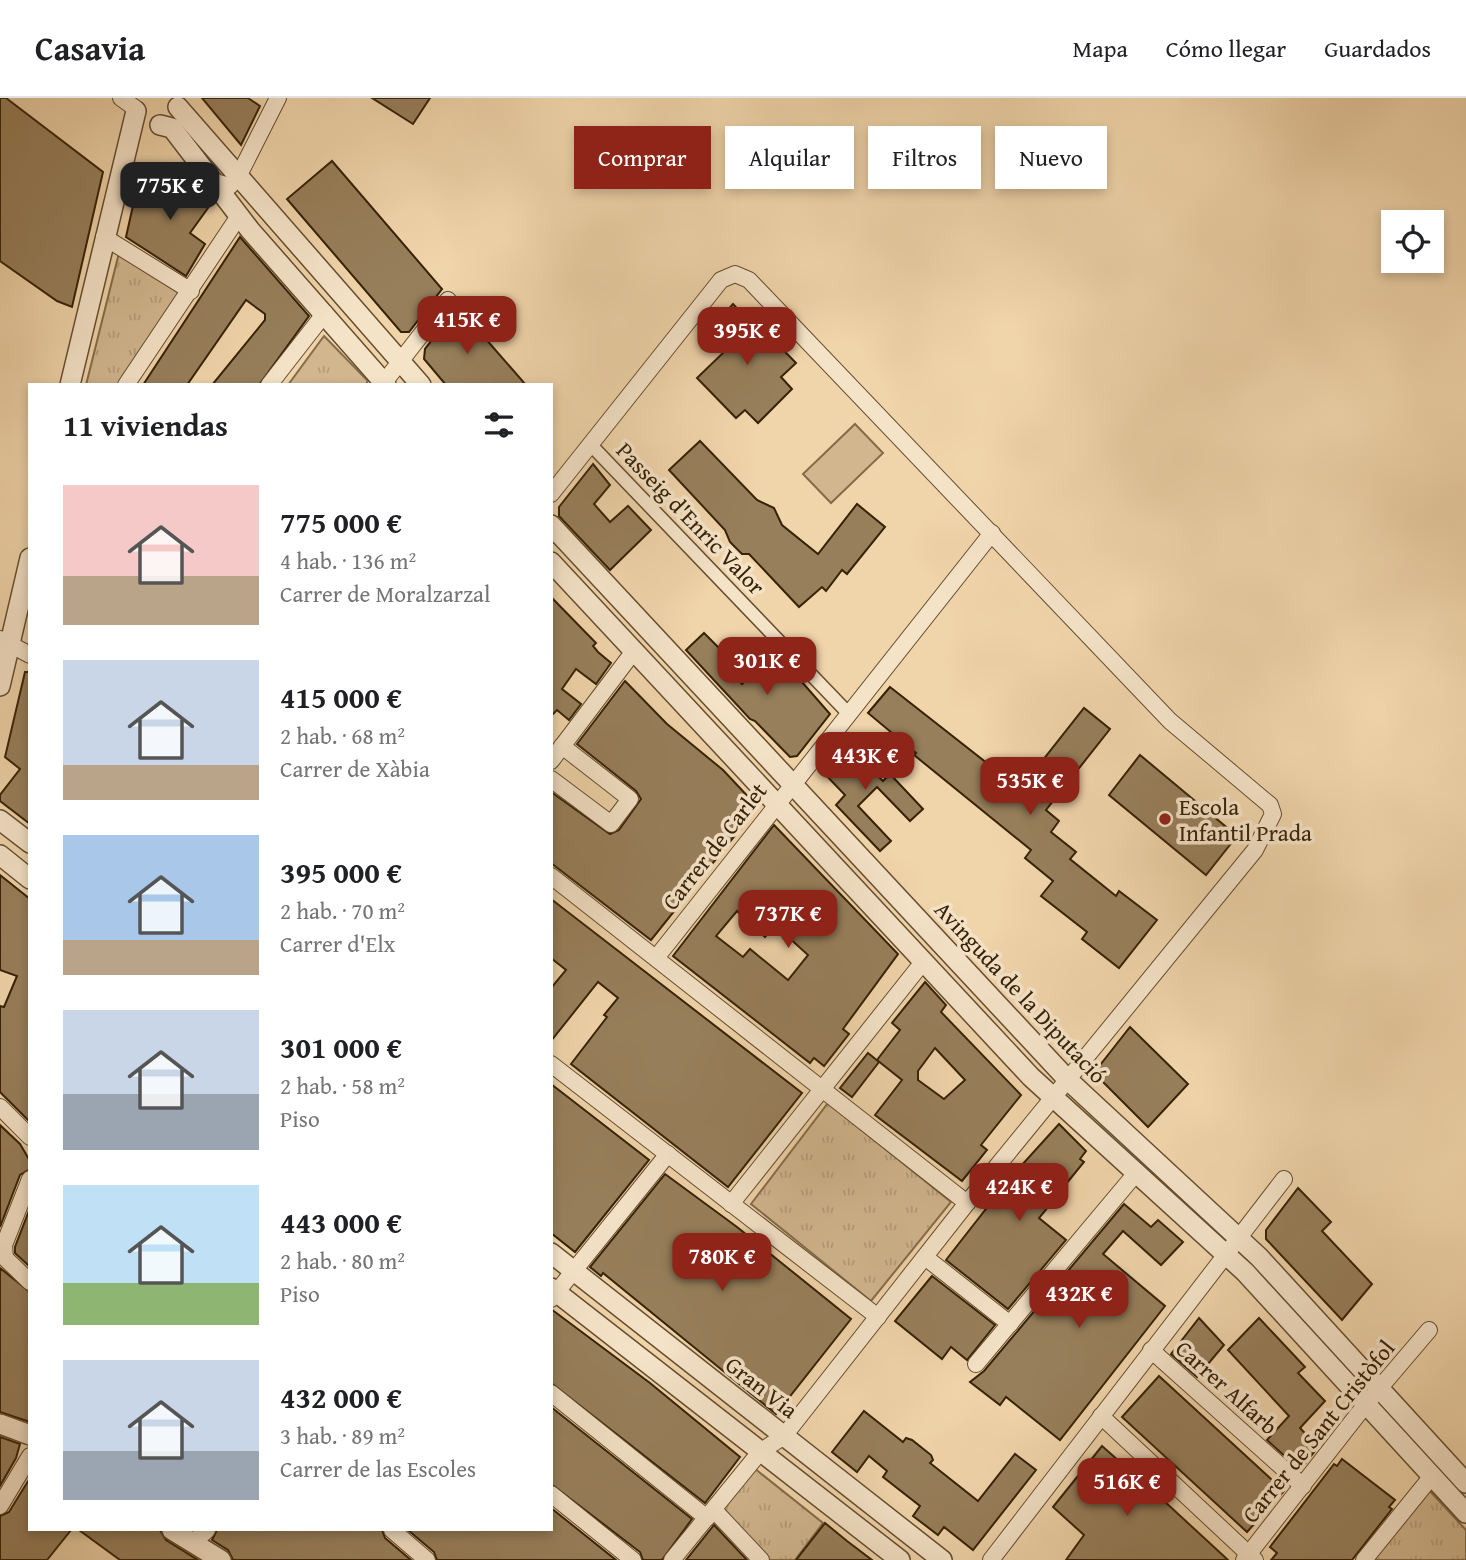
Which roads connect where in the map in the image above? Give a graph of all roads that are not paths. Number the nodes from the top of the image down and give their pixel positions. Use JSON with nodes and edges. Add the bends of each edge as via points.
{"nodes":[{"id":1,"x":278,"y":98,"type":"edge"},
{"id":2,"x":178,"y":102,"type":"edge"},
{"id":3,"x":132,"y":104,"type":"edge"},
{"id":4,"x":156,"y":125,"type":"junction"},
{"id":5,"x":127,"y":152,"type":"junction"},
{"id":6,"x":239,"y":175,"type":"junction"},
{"id":7,"x":215,"y":182,"type":"junction"},
{"id":8,"x":239,"y":216,"type":"junction"},
{"id":9,"x":104,"y":237,"type":"junction"},
{"id":10,"x":191,"y":291,"type":"junction"},
{"id":11,"x":448,"y":299,"type":"dead end"},
{"id":12,"x":325,"y":313,"type":"junction"},
{"id":13,"x":399,"y":362,"type":"junction"},
{"id":14,"x":70,"y":383,"type":"edge"},
{"id":15,"x":127,"y":383,"type":"edge"},
{"id":16,"x":271,"y":383,"type":"edge"},
{"id":17,"x":383,"y":383,"type":"edge"},
{"id":18,"x":385,"y":383,"type":"edge"},
{"id":19,"x":419,"y":383,"type":"edge"},
{"id":20,"x":590,"y":444,"type":"junction"},
{"id":21,"x":553,"y":491,"type":"edge"},
{"id":22,"x":553,"y":527,"type":"edge"},
{"id":23,"x":992,"y":533,"type":"junction"},
{"id":24,"x":553,"y":564,"type":"edge"},
{"id":25,"x":28,"y":565,"type":"edge"},
{"id":26,"x":5,"y":643,"type":"edge"},
{"id":27,"x":634,"y":651,"type":"junction"},
{"id":28,"x":28,"y":654,"type":"edge"},
{"id":29,"x":0,"y":686,"type":"edge"},
{"id":30,"x":848,"y":713,"type":"junction"},
{"id":31,"x":562,"y":746,"type":"junction"},
{"id":32,"x":553,"y":758,"type":"edge"},
{"id":33,"x":553,"y":780,"type":"edge"},
{"id":34,"x":791,"y":783,"type":"junction"},
{"id":35,"x":776,"y":803,"type":"junction"},
{"id":36,"x":0,"y":820,"type":"edge"},
{"id":37,"x":28,"y":841,"type":"edge"},
{"id":38,"x":0,"y":855,"type":"edge"},
{"id":39,"x":28,"y":877,"type":"edge"},
{"id":40,"x":553,"y":878,"type":"edge"},
{"id":41,"x":656,"y":958,"type":"junction"},
{"id":42,"x":923,"y":962,"type":"junction"},
{"id":43,"x":553,"y":1066,"type":"edge"},
{"id":44,"x":1068,"y":1080,"type":"junction"},
{"id":45,"x":823,"y":1089,"type":"junction"},
{"id":46,"x":1052,"y":1098,"type":"junction"},
{"id":47,"x":0,"y":1107,"type":"edge"},
{"id":48,"x":28,"y":1135,"type":"edge"},
{"id":49,"x":668,"y":1154,"type":"junction"},
{"id":50,"x":1137,"y":1172,"type":"junction"},
{"id":51,"x":1284,"y":1179,"type":"dead end"},
{"id":52,"x":28,"y":1185,"type":"edge"},
{"id":53,"x":967,"y":1203,"type":"junction"},
{"id":54,"x":731,"y":1204,"type":"junction"},
{"id":55,"x":1239,"y":1238,"type":"junction"},
{"id":56,"x":553,"y":1254,"type":"edge"},
{"id":57,"x":1225,"y":1254,"type":"junction"},
{"id":58,"x":925,"y":1257,"type":"junction"},
{"id":59,"x":574,"y":1270,"type":"junction"},
{"id":60,"x":28,"y":1280,"type":"edge"},
{"id":61,"x":553,"y":1293,"type":"edge"},
{"id":62,"x":878,"y":1317,"type":"junction"},
{"id":63,"x":1010,"y":1324,"type":"junction"},
{"id":64,"x":1429,"y":1331,"type":"dead end"},
{"id":65,"x":1151,"y":1350,"type":"junction"},
{"id":66,"x":976,"y":1364,"type":"dead end"},
{"id":67,"x":553,"y":1395,"type":"edge"},
{"id":68,"x":1373,"y":1396,"type":"junction"},
{"id":69,"x":1101,"y":1416,"type":"junction"},
{"id":70,"x":0,"y":1424,"type":"edge"},
{"id":71,"x":28,"y":1433,"type":"edge"},
{"id":72,"x":783,"y":1436,"type":"junction"},
{"id":73,"x":760,"y":1452,"type":"junction"},
{"id":74,"x":28,"y":1458,"type":"edge"},
{"id":75,"x":1432,"y":1476,"type":"junction"},
{"id":76,"x":1466,"y":1483,"type":"edge"},
{"id":77,"x":1303,"y":1486,"type":"junction"},
{"id":78,"x":553,"y":1496,"type":"edge"},
{"id":79,"x":0,"y":1506,"type":"edge"},
{"id":80,"x":1466,"y":1513,"type":"edge"},
{"id":81,"x":710,"y":1514,"type":"junction"},
{"id":82,"x":179,"y":1531,"type":"edge"},
{"id":83,"x":393,"y":1531,"type":"edge"},
{"id":84,"x":201,"y":1535,"type":"edge"},
{"id":85,"x":1250,"y":1558,"type":"edge"},
{"id":86,"x":217,"y":1559,"type":"edge"},
{"id":87,"x":427,"y":1560,"type":"edge"},
{"id":88,"x":633,"y":1560,"type":"edge"},
{"id":89,"x":672,"y":1560,"type":"edge"},
{"id":90,"x":761,"y":1560,"type":"edge"},
{"id":91,"x":900,"y":1560,"type":"edge"},
{"id":92,"x":942,"y":1560,"type":"edge"},
{"id":93,"x":990,"y":1560,"type":"edge"},
{"id":94,"x":1364,"y":1560,"type":"edge"}],
"edges":[{"from":1,"to":6,"type":"street"},
{"from":2,"to":4,"type":"street","via":[[172,119]]},
{"from":2,"to":6,"type":"street"},
{"from":3,"to":4,"type":"street"},
{"from":3,"to":5,"type":"street"},
{"from":4,"to":5,"type":"street"},
{"from":4,"to":7,"type":"street","via":[[172,128]]},
{"from":5,"to":9,"type":"street"},
{"from":6,"to":7,"type":"street","via":[[230,186]]},
{"from":6,"to":13,"type":"street"},
{"from":7,"to":8,"type":"street"},
{"from":8,"to":10,"type":"street"},
{"from":8,"to":12,"type":"street"},
{"from":9,"to":10,"type":"street"},
{"from":9,"to":14,"type":"street"},
{"from":10,"to":15,"type":"street"},
{"from":11,"to":13,"type":"street"},
{"from":12,"to":16,"type":"street"},
{"from":12,"to":17,"type":"street"},
{"from":13,"to":18,"type":"street"},
{"from":13,"to":19,"type":"street"},
{"from":20,"to":21,"type":"street"},
{"from":20,"to":23,"type":"street","via":[[721,280],[735,274],[749,280]]},
{"from":20,"to":30,"type":"street","name":"Passeig d'Enric Valor"},
{"from":22,"to":34,"type":"street","name":"Avinguda de la Diputació"},
{"from":23,"to":30,"type":"street","name":"Carrer de Carlet"},
{"from":23,"to":44,"type":"street","via":[[1170,721],[1270,805],[1273,814],[1255,850]]},
{"from":24,"to":27,"type":"street","name":"Avinguda de la Diputació"},
{"from":25,"to":26,"type":"street"},
{"from":26,"to":28,"type":"street"},
{"from":26,"to":29,"type":"street"},
{"from":27,"to":31,"type":"street"},
{"from":27,"to":35,"type":"street","name":"Avinguda de la Diputació"},
{"from":30,"to":34,"type":"street","name":"Carrer de Carlet"},
{"from":31,"to":32,"type":"street"},
{"from":31,"to":33,"type":"street","via":[[630,799],[611,824]]},
{"from":34,"to":35,"type":"street","name":"Carrer de Carlet"},
{"from":34,"to":44,"type":"street","name":"Avinguda de la Diputació"},
{"from":35,"to":41,"type":"street","name":"Carrer de Carlet"},
{"from":35,"to":42,"type":"street","name":"Avinguda de la Diputació"},
{"from":36,"to":37,"type":"street"},
{"from":38,"to":39,"type":"street"},
{"from":40,"to":41,"type":"street"},
{"from":41,"to":45,"type":"street"},
{"from":42,"to":45,"type":"street"},
{"from":42,"to":46,"type":"street","name":"Avinguda de la Diputació"},
{"from":43,"to":49,"type":"street"},
{"from":44,"to":46,"type":"street"},
{"from":44,"to":55,"type":"street","name":"Avinguda de la Diputació"},
{"from":45,"to":53,"type":"street"},
{"from":45,"to":54,"type":"street"},
{"from":46,"to":50,"type":"street","name":"Avinguda de la Diputació"},
{"from":46,"to":53,"type":"street"},
{"from":47,"to":48,"type":"street"},
{"from":49,"to":54,"type":"street"},
{"from":49,"to":59,"type":"street"},
{"from":50,"to":57,"type":"street","name":"Avinguda de la Diputació"},
{"from":50,"to":63,"type":"street"},
{"from":51,"to":55,"type":"street"},
{"from":52,"to":60,"type":"street","via":[[5,1245],[5,1258]]},
{"from":53,"to":58,"type":"street"},
{"from":54,"to":62,"type":"street"},
{"from":55,"to":57,"type":"street"},
{"from":55,"to":68,"type":"street","name":"Avinguda de la Diputació"},
{"from":56,"to":59,"type":"street","name":"Gran Via"},
{"from":57,"to":65,"type":"street"},
{"from":57,"to":68,"type":"street","name":"Avinguda de la Diputació"},
{"from":58,"to":62,"type":"street"},
{"from":58,"to":63,"type":"street"},
{"from":59,"to":61,"type":"street"},
{"from":59,"to":72,"type":"street","name":"Gran Via"},
{"from":61,"to":73,"type":"street"},
{"from":62,"to":72,"type":"street"},
{"from":63,"to":66,"type":"street"},
{"from":64,"to":68,"type":"street","name":"Carrer de Sant Cristòfol"},
{"from":65,"to":69,"type":"street"},
{"from":65,"to":77,"type":"street","name":"Carrer Alfarb"},
{"from":67,"to":81,"type":"street"},
{"from":68,"to":75,"type":"street","name":"Avinguda de la Diputació"},
{"from":68,"to":76,"type":"street","name":"Avinguda de la Diputació"},
{"from":68,"to":77,"type":"street","name":"Carrer de Sant Cristòfol"},
{"from":69,"to":85,"type":"street"},
{"from":69,"to":93,"type":"street"},
{"from":70,"to":71,"type":"street"},
{"from":72,"to":73,"type":"street"},
{"from":72,"to":92,"type":"street","name":"Gran Via"},
{"from":73,"to":81,"type":"street"},
{"from":73,"to":91,"type":"street"},
{"from":74,"to":79,"type":"street"},
{"from":75,"to":80,"type":"street","name":"Avinguda de la Diputació"},
{"from":75,"to":94,"type":"street"},
{"from":77,"to":85,"type":"street","name":"Carrer de Sant Cristòfol"},
{"from":78,"to":88,"type":"street"},
{"from":81,"to":89,"type":"street"},
{"from":81,"to":90,"type":"street"},
{"from":82,"to":84,"type":"street"},
{"from":83,"to":87,"type":"street"},
{"from":84,"to":86,"type":"street"}]}
